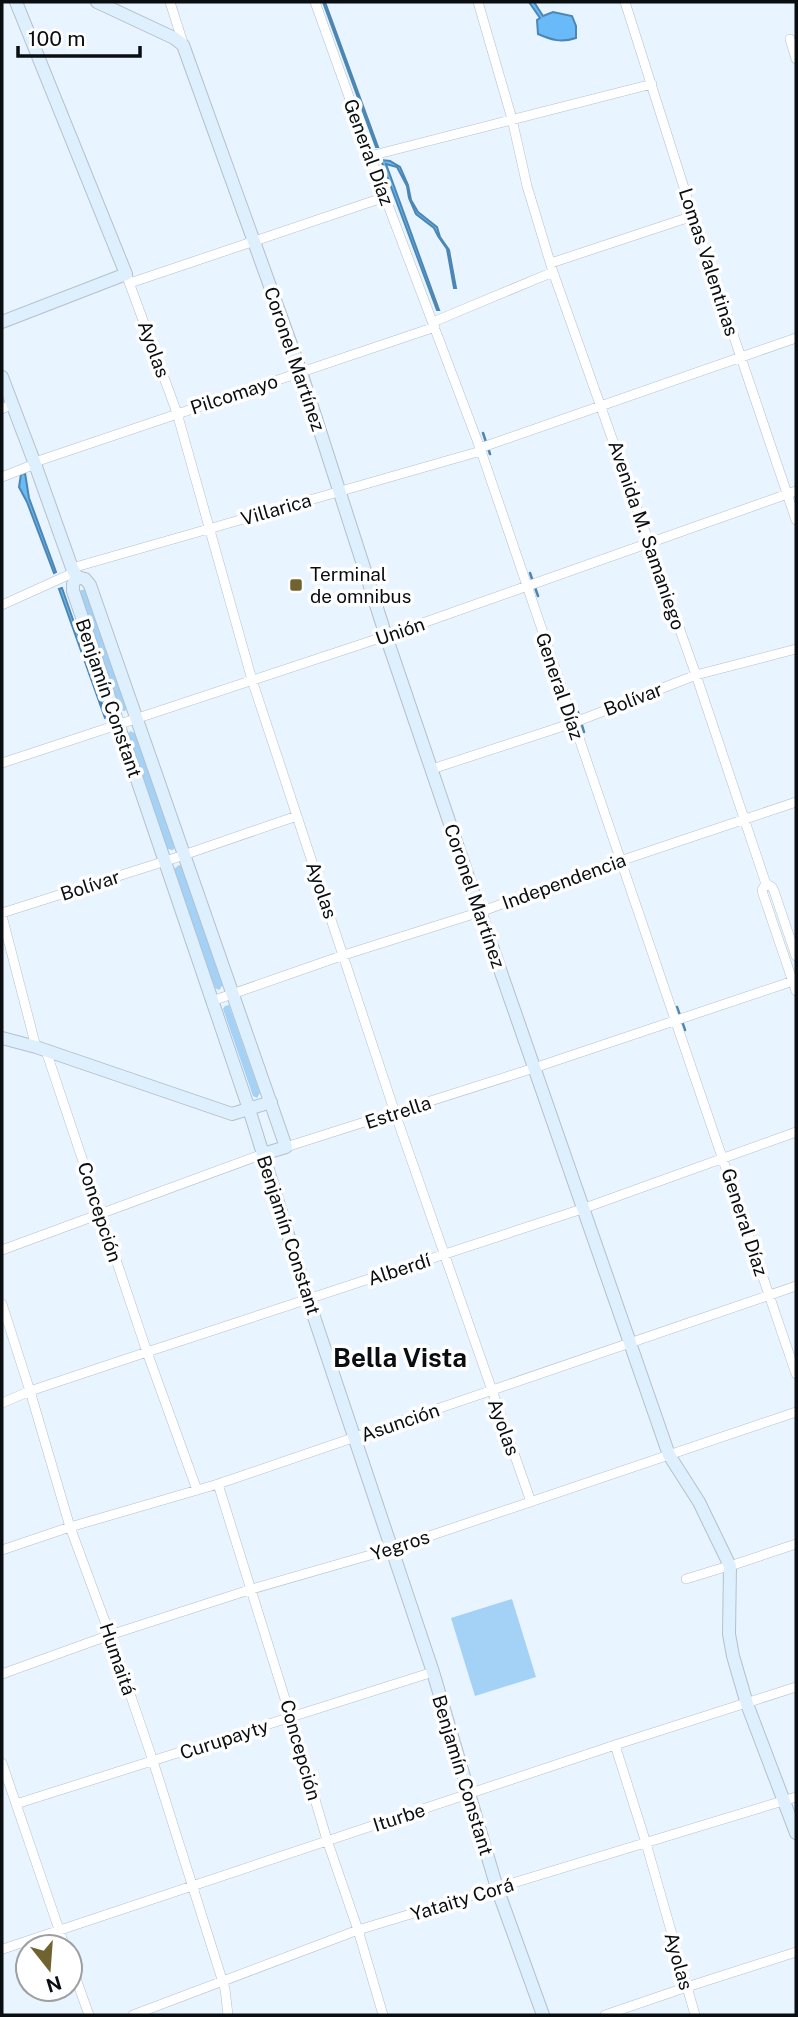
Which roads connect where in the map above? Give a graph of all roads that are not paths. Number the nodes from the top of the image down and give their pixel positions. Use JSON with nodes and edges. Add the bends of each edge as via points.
{"nodes":[{"id":1,"x":16,"y":2,"type":"edge"},
{"id":2,"x":97,"y":2,"type":"edge"},
{"id":3,"x":170,"y":2,"type":"edge"},
{"id":4,"x":315,"y":2,"type":"edge"},
{"id":5,"x":478,"y":2,"type":"edge"},
{"id":6,"x":625,"y":2,"type":"edge"},
{"id":7,"x":790,"y":39,"type":"dead end"},
{"id":8,"x":183,"y":45,"type":"junction"},
{"id":9,"x":796,"y":59,"type":"edge"},
{"id":10,"x":652,"y":84,"type":"junction"},
{"id":11,"x":512,"y":119,"type":"junction"},
{"id":12,"x":376,"y":154,"type":"junction"},
{"id":13,"x":385,"y":197,"type":"junction"},
{"id":14,"x":693,"y":216,"type":"junction"},
{"id":15,"x":255,"y":243,"type":"junction"},
{"id":16,"x":552,"y":268,"type":"junction"},
{"id":17,"x":128,"y":279,"type":"junction"},
{"id":18,"x":2,"y":322,"type":"edge"},
{"id":19,"x":438,"y":322,"type":"junction"},
{"id":20,"x":796,"y":338,"type":"edge"},
{"id":21,"x":740,"y":357,"type":"junction"},
{"id":22,"x":301,"y":372,"type":"junction"},
{"id":23,"x":2,"y":377,"type":"edge"},
{"id":24,"x":601,"y":405,"type":"junction"},
{"id":25,"x":7,"y":407,"type":"edge"},
{"id":26,"x":177,"y":414,"type":"junction"},
{"id":27,"x":484,"y":447,"type":"junction"},
{"id":28,"x":28,"y":466,"type":"junction"},
{"id":29,"x":2,"y":477,"type":"edge"},
{"id":30,"x":340,"y":491,"type":"junction"},
{"id":31,"x":792,"y":493,"type":"edge"},
{"id":32,"x":796,"y":520,"type":"edge"},
{"id":33,"x":210,"y":528,"type":"junction"},
{"id":34,"x":649,"y":544,"type":"junction"},
{"id":35,"x":74,"y":572,"type":"junction"},
{"id":36,"x":532,"y":585,"type":"junction"},
{"id":37,"x":2,"y":605,"type":"edge"},
{"id":38,"x":386,"y":636,"type":"junction"},
{"id":39,"x":796,"y":649,"type":"edge"},
{"id":40,"x":696,"y":675,"type":"junction"},
{"id":41,"x":252,"y":680,"type":"junction"},
{"id":42,"x":136,"y":719,"type":"junction"},
{"id":43,"x":578,"y":721,"type":"junction"},
{"id":44,"x":113,"y":727,"type":"junction"},
{"id":45,"x":2,"y":764,"type":"edge"},
{"id":46,"x":432,"y":769,"type":"junction"},
{"id":47,"x":796,"y":802,"type":"edge"},
{"id":48,"x":297,"y":816,"type":"junction"},
{"id":49,"x":745,"y":818,"type":"junction"},
{"id":50,"x":184,"y":855,"type":"junction"},
{"id":51,"x":625,"y":859,"type":"junction"},
{"id":52,"x":164,"y":861,"type":"junction"},
{"id":53,"x":766,"y":884,"type":"junction"},
{"id":54,"x":480,"y":912,"type":"junction"},
{"id":55,"x":2,"y":915,"type":"edge"},
{"id":56,"x":344,"y":955,"type":"junction"},
{"id":57,"x":796,"y":955,"type":"edge"},
{"id":58,"x":785,"y":959,"type":"junction"},
{"id":59,"x":795,"y":984,"type":"edge"},
{"id":60,"x":233,"y":994,"type":"junction"},
{"id":61,"x":212,"y":1001,"type":"junction"},
{"id":62,"x":679,"y":1018,"type":"junction"},
{"id":63,"x":2,"y":1038,"type":"edge"},
{"id":64,"x":41,"y":1049,"type":"junction"},
{"id":65,"x":534,"y":1068,"type":"junction"},
{"id":66,"x":271,"y":1102,"type":"junction"},
{"id":67,"x":249,"y":1109,"type":"junction"},
{"id":68,"x":395,"y":1113,"type":"junction"},
{"id":69,"x":796,"y":1132,"type":"edge"},
{"id":70,"x":286,"y":1147,"type":"junction"},
{"id":71,"x":263,"y":1154,"type":"junction"},
{"id":72,"x":723,"y":1158,"type":"junction"},
{"id":73,"x":582,"y":1209,"type":"junction"},
{"id":74,"x":101,"y":1215,"type":"junction"},
{"id":75,"x":2,"y":1250,"type":"edge"},
{"id":76,"x":445,"y":1254,"type":"junction"},
{"id":77,"x":796,"y":1286,"type":"edge"},
{"id":78,"x":769,"y":1295,"type":"junction"},
{"id":79,"x":308,"y":1299,"type":"junction"},
{"id":80,"x":2,"y":1304,"type":"edge"},
{"id":81,"x":630,"y":1344,"type":"junction"},
{"id":82,"x":147,"y":1352,"type":"junction"},
{"id":83,"x":796,"y":1374,"type":"edge"},
{"id":84,"x":491,"y":1390,"type":"junction"},
{"id":85,"x":30,"y":1391,"type":"junction"},
{"id":86,"x":2,"y":1403,"type":"edge"},
{"id":87,"x":796,"y":1412,"type":"edge"},
{"id":88,"x":354,"y":1439,"type":"junction"},
{"id":89,"x":668,"y":1455,"type":"junction"},
{"id":90,"x":218,"y":1484,"type":"junction"},
{"id":91,"x":197,"y":1490,"type":"junction"},
{"id":92,"x":531,"y":1502,"type":"junction"},
{"id":93,"x":70,"y":1527,"type":"junction"},
{"id":94,"x":796,"y":1544,"type":"edge"},
{"id":95,"x":391,"y":1549,"type":"junction"},
{"id":96,"x":2,"y":1550,"type":"edge"},
{"id":97,"x":726,"y":1567,"type":"junction"},
{"id":98,"x":685,"y":1579,"type":"dead end"},
{"id":99,"x":252,"y":1589,"type":"junction"},
{"id":100,"x":110,"y":1635,"type":"junction"},
{"id":101,"x":433,"y":1672,"type":"junction"},
{"id":102,"x":2,"y":1674,"type":"edge"},
{"id":103,"x":796,"y":1687,"type":"edge"},
{"id":104,"x":747,"y":1704,"type":"junction"},
{"id":105,"x":292,"y":1718,"type":"junction"},
{"id":106,"x":615,"y":1745,"type":"junction"},
{"id":107,"x":153,"y":1761,"type":"junction"},
{"id":108,"x":2,"y":1763,"type":"edge"},
{"id":109,"x":470,"y":1793,"type":"junction"},
{"id":110,"x":790,"y":1799,"type":"edge"},
{"id":111,"x":16,"y":1804,"type":"junction"},
{"id":112,"x":796,"y":1833,"type":"edge"},
{"id":113,"x":327,"y":1840,"type":"junction"},
{"id":114,"x":646,"y":1843,"type":"junction"},
{"id":115,"x":192,"y":1886,"type":"junction"},
{"id":116,"x":497,"y":1888,"type":"junction"},
{"id":117,"x":59,"y":1930,"type":"junction"},
{"id":118,"x":358,"y":1930,"type":"junction"},
{"id":119,"x":60,"y":1933,"type":"edge"},
{"id":120,"x":3,"y":1949,"type":"edge"},
{"id":121,"x":796,"y":1952,"type":"edge"},
{"id":122,"x":222,"y":1982,"type":"junction"},
{"id":123,"x":687,"y":1987,"type":"junction"},
{"id":124,"x":133,"y":2015,"type":"edge"},
{"id":125,"x":228,"y":2015,"type":"edge"},
{"id":126,"x":383,"y":2015,"type":"edge"},
{"id":127,"x":543,"y":2015,"type":"edge"},
{"id":128,"x":605,"y":2015,"type":"edge"},
{"id":129,"x":695,"y":2015,"type":"edge"}],
"edges":[{"from":1,"to":17,"type":"street"},
{"from":2,"to":8,"type":"street"},
{"from":3,"to":8,"type":"street"},
{"from":4,"to":12,"type":"street","name":"General Díaz"},
{"from":5,"to":11,"type":"street","name":"Avenida M. Samaniego"},
{"from":6,"to":10,"type":"street","name":"Lomas Valentinas"},
{"from":7,"to":9,"type":"street"},
{"from":8,"to":15,"type":"street","name":"Coronel Martínez"},
{"from":10,"to":11,"type":"street"},
{"from":10,"to":14,"type":"street","name":"Lomas Valentinas"},
{"from":11,"to":12,"type":"street"},
{"from":11,"to":16,"type":"street","name":"Avenida M. Samaniego"},
{"from":12,"to":13,"type":"street","name":"General Díaz"},
{"from":13,"to":15,"type":"street"},
{"from":13,"to":19,"type":"street","name":"General Díaz"},
{"from":14,"to":16,"type":"street","name":"Pilcomayo"},
{"from":14,"to":21,"type":"street","name":"Lomas Valentinas"},
{"from":15,"to":17,"type":"street"},
{"from":15,"to":22,"type":"street","name":"Coronel Martínez"},
{"from":16,"to":19,"type":"street","name":"Pilcomayo"},
{"from":16,"to":24,"type":"street","name":"Avenida M. Samaniego"},
{"from":17,"to":18,"type":"street"},
{"from":17,"to":26,"type":"street","name":"Ayolas"},
{"from":19,"to":22,"type":"street","name":"Pilcomayo"},
{"from":19,"to":27,"type":"street","name":"General Díaz"},
{"from":20,"to":21,"type":"street","name":"Villarica"},
{"from":21,"to":24,"type":"street","name":"Villarica"},
{"from":21,"to":31,"type":"street","name":"Lomas Valentinas"},
{"from":22,"to":26,"type":"street","name":"Pilcomayo"},
{"from":22,"to":30,"type":"street","name":"Coronel Martínez"},
{"from":23,"to":25,"type":"street","name":"Benjamín Constant"},
{"from":24,"to":27,"type":"street","name":"Villarica"},
{"from":24,"to":34,"type":"street","name":"Avenida M. Samaniego"},
{"from":25,"to":28,"type":"street","name":"Benjamín Constant"},
{"from":26,"to":28,"type":"street","name":"Pilcomayo"},
{"from":26,"to":33,"type":"street","name":"Ayolas"},
{"from":27,"to":30,"type":"street","name":"Villarica"},
{"from":27,"to":36,"type":"street","name":"General Díaz"},
{"from":28,"to":29,"type":"street","name":"Pilcomayo"},
{"from":28,"to":35,"type":"street","name":"Benjamín Constant"},
{"from":30,"to":33,"type":"street","name":"Villarica"},
{"from":30,"to":38,"type":"street","name":"Coronel Martínez"},
{"from":31,"to":32,"type":"street","name":"Lomas Valentinas"},
{"from":31,"to":34,"type":"street","name":"Unión"},
{"from":33,"to":35,"type":"street","name":"Villarica"},
{"from":33,"to":41,"type":"street","name":"Ayolas"},
{"from":34,"to":36,"type":"street","name":"Unión"},
{"from":34,"to":40,"type":"street","name":"Avenida M. Samaniego"},
{"from":35,"to":37,"type":"street","name":"Villarica"},
{"from":35,"to":42,"type":"street","name":"Benjamín Constant","via":[[90,585]]},
{"from":35,"to":44,"type":"street","name":"Benjamín Constant","via":[[73,592]]},
{"from":36,"to":38,"type":"street","name":"Unión"},
{"from":36,"to":43,"type":"street","name":"General Díaz"},
{"from":38,"to":41,"type":"street","name":"Unión"},
{"from":38,"to":46,"type":"street","name":"Coronel Martínez"},
{"from":39,"to":40,"type":"street","name":"Bolívar"},
{"from":40,"to":43,"type":"street","name":"Bolívar"},
{"from":40,"to":49,"type":"street","name":"Avenida M. Samaniego"},
{"from":41,"to":42,"type":"street","name":"Unión"},
{"from":41,"to":48,"type":"street","name":"Ayolas"},
{"from":42,"to":44,"type":"street","name":"Unión"},
{"from":42,"to":50,"type":"street","name":"Benjamín Constant"},
{"from":43,"to":46,"type":"street","name":"Bolívar"},
{"from":43,"to":51,"type":"street","name":"General Díaz"},
{"from":44,"to":45,"type":"street","name":"Unión"},
{"from":44,"to":52,"type":"street","name":"Benjamín Constant"},
{"from":46,"to":54,"type":"street","name":"Coronel Martínez"},
{"from":47,"to":49,"type":"street","name":"Independencia"},
{"from":48,"to":50,"type":"street","name":"Bolívar"},
{"from":48,"to":56,"type":"street","name":"Ayolas"},
{"from":49,"to":51,"type":"street","name":"Independencia"},
{"from":49,"to":53,"type":"street","name":"Avenida M. Samaniego"},
{"from":50,"to":52,"type":"street","name":"Bolívar"},
{"from":50,"to":60,"type":"street","name":"Benjamín Constant"},
{"from":51,"to":54,"type":"street","name":"Independencia"},
{"from":51,"to":62,"type":"street","name":"General Díaz"},
{"from":52,"to":55,"type":"street","name":"Bolívar"},
{"from":52,"to":61,"type":"street","name":"Benjamín Constant"},
{"from":53,"to":57,"type":"street","name":"Avenida M. Samaniego","via":[[774,891]]},
{"from":53,"to":58,"type":"street","name":"Avenida M. Samaniego","via":[[763,894]]},
{"from":54,"to":56,"type":"street","name":"Independencia"},
{"from":54,"to":65,"type":"street","name":"Coronel Martínez"},
{"from":55,"to":64,"type":"street","name":"Concepción"},
{"from":56,"to":60,"type":"street","name":"Independencia"},
{"from":56,"to":68,"type":"street","name":"Ayolas"},
{"from":57,"to":58,"type":"street"},
{"from":58,"to":59,"type":"street","name":"Avenida M. Samaniego"},
{"from":59,"to":62,"type":"street","name":"Estrella"},
{"from":60,"to":61,"type":"street","name":"Independencia"},
{"from":60,"to":66,"type":"street","name":"Benjamín Constant"},
{"from":61,"to":67,"type":"street","name":"Benjamín Constant"},
{"from":62,"to":65,"type":"street","name":"Estrella"},
{"from":62,"to":72,"type":"street","name":"General Díaz"},
{"from":63,"to":64,"type":"street"},
{"from":64,"to":67,"type":"street","via":[[232,1114]]},
{"from":64,"to":74,"type":"street","name":"Concepción"},
{"from":65,"to":68,"type":"street","name":"Estrella"},
{"from":65,"to":73,"type":"street","name":"Coronel Martínez"},
{"from":66,"to":67,"type":"street"},
{"from":66,"to":70,"type":"street","name":"Benjamín Constant"},
{"from":67,"to":71,"type":"street","name":"Benjamín Constant"},
{"from":68,"to":70,"type":"street","name":"Estrella"},
{"from":68,"to":76,"type":"street","name":"Ayolas"},
{"from":69,"to":72,"type":"street","name":"Alberdí"},
{"from":70,"to":71,"type":"street","name":"Estrella"},
{"from":71,"to":74,"type":"street","name":"Estrella"},
{"from":71,"to":79,"type":"street","name":"Benjamín Constant"},
{"from":72,"to":73,"type":"street","name":"Alberdí"},
{"from":72,"to":78,"type":"street","name":"General Díaz"},
{"from":73,"to":76,"type":"street","name":"Alberdí"},
{"from":73,"to":81,"type":"street","name":"Coronel Martínez"},
{"from":74,"to":75,"type":"street","name":"Estrella"},
{"from":74,"to":82,"type":"street","name":"Concepción"},
{"from":76,"to":79,"type":"street","name":"Alberdí"},
{"from":76,"to":84,"type":"street","name":"Ayolas"},
{"from":77,"to":78,"type":"street","name":"Asunción"},
{"from":78,"to":81,"type":"street","name":"Asunción"},
{"from":78,"to":83,"type":"street","name":"General Díaz"},
{"from":79,"to":82,"type":"street","name":"Alberdí"},
{"from":79,"to":88,"type":"street","name":"Benjamín Constant"},
{"from":80,"to":85,"type":"street","name":"Humaitá"},
{"from":81,"to":84,"type":"street","name":"Asunción"},
{"from":81,"to":89,"type":"street","name":"Coronel Martínez"},
{"from":82,"to":85,"type":"street","name":"Alberdí"},
{"from":82,"to":91,"type":"street","name":"Concepción"},
{"from":84,"to":88,"type":"street","name":"Asunción"},
{"from":84,"to":92,"type":"street","name":"Ayolas"},
{"from":85,"to":86,"type":"street","name":"Alberdí"},
{"from":85,"to":93,"type":"street","name":"Humaitá"},
{"from":87,"to":89,"type":"street","name":"Yegros"},
{"from":88,"to":90,"type":"street","name":"Asunción"},
{"from":88,"to":95,"type":"street","name":"Benjamín Constant"},
{"from":89,"to":92,"type":"street","name":"Yegros"},
{"from":89,"to":97,"type":"street","name":"Coronel Martínez","via":[[699,1502]]},
{"from":90,"to":91,"type":"street","name":"Asunción"},
{"from":90,"to":99,"type":"street","name":"Concepción"},
{"from":91,"to":93,"type":"street","name":"Asunción"},
{"from":92,"to":95,"type":"street","name":"Yegros"},
{"from":93,"to":96,"type":"street","name":"Asunción"},
{"from":93,"to":100,"type":"street","name":"Humaitá"},
{"from":94,"to":97,"type":"street"},
{"from":95,"to":99,"type":"street","name":"Yegros"},
{"from":95,"to":101,"type":"street","name":"Benjamín Constant"},
{"from":97,"to":98,"type":"street"},
{"from":97,"to":104,"type":"street","name":"Coronel Martínez","via":[[730,1645]]},
{"from":99,"to":100,"type":"street","name":"Yegros"},
{"from":99,"to":105,"type":"street","name":"Concepción"},
{"from":100,"to":102,"type":"street","name":"Yegros"},
{"from":100,"to":107,"type":"street","name":"Humaitá"},
{"from":101,"to":105,"type":"street","name":"Curupayty"},
{"from":101,"to":109,"type":"street","name":"Benjamín Constant"},
{"from":103,"to":104,"type":"street","name":"Iturbe"},
{"from":104,"to":106,"type":"street","name":"Iturbe"},
{"from":104,"to":110,"type":"street","name":"Coronel Martínez"},
{"from":105,"to":107,"type":"street","name":"Curupayty"},
{"from":105,"to":113,"type":"street","name":"Concepción"},
{"from":106,"to":109,"type":"street","name":"Iturbe"},
{"from":106,"to":114,"type":"street","name":"Ayolas"},
{"from":107,"to":111,"type":"street","name":"Curupayty"},
{"from":107,"to":115,"type":"street","name":"Humaitá"},
{"from":108,"to":111,"type":"street"},
{"from":109,"to":113,"type":"street","name":"Iturbe"},
{"from":109,"to":116,"type":"street","name":"Benjamín Constant"},
{"from":110,"to":112,"type":"street","name":"Coronel Martínez"},
{"from":110,"to":114,"type":"street","name":"Yataity Corá"},
{"from":111,"to":117,"type":"street"},
{"from":113,"to":115,"type":"street","name":"Iturbe"},
{"from":113,"to":118,"type":"street","name":"Concepción"},
{"from":114,"to":116,"type":"street","name":"Yataity Corá"},
{"from":114,"to":123,"type":"street","name":"Ayolas"},
{"from":115,"to":117,"type":"street","name":"Iturbe"},
{"from":115,"to":122,"type":"street","name":"Humaitá"},
{"from":116,"to":118,"type":"street","name":"Yataity Corá"},
{"from":116,"to":127,"type":"street","name":"Benjamín Constant"},
{"from":117,"to":119,"type":"street"},
{"from":117,"to":120,"type":"street","name":"Iturbe"},
{"from":118,"to":122,"type":"street","name":"Yataity Corá"},
{"from":118,"to":126,"type":"street","name":"Concepción"},
{"from":121,"to":123,"type":"street"},
{"from":122,"to":124,"type":"street","name":"Yataity Corá"},
{"from":122,"to":125,"type":"street","name":"Humaitá"},
{"from":123,"to":128,"type":"street"},
{"from":123,"to":129,"type":"street","name":"Ayolas"}]}
